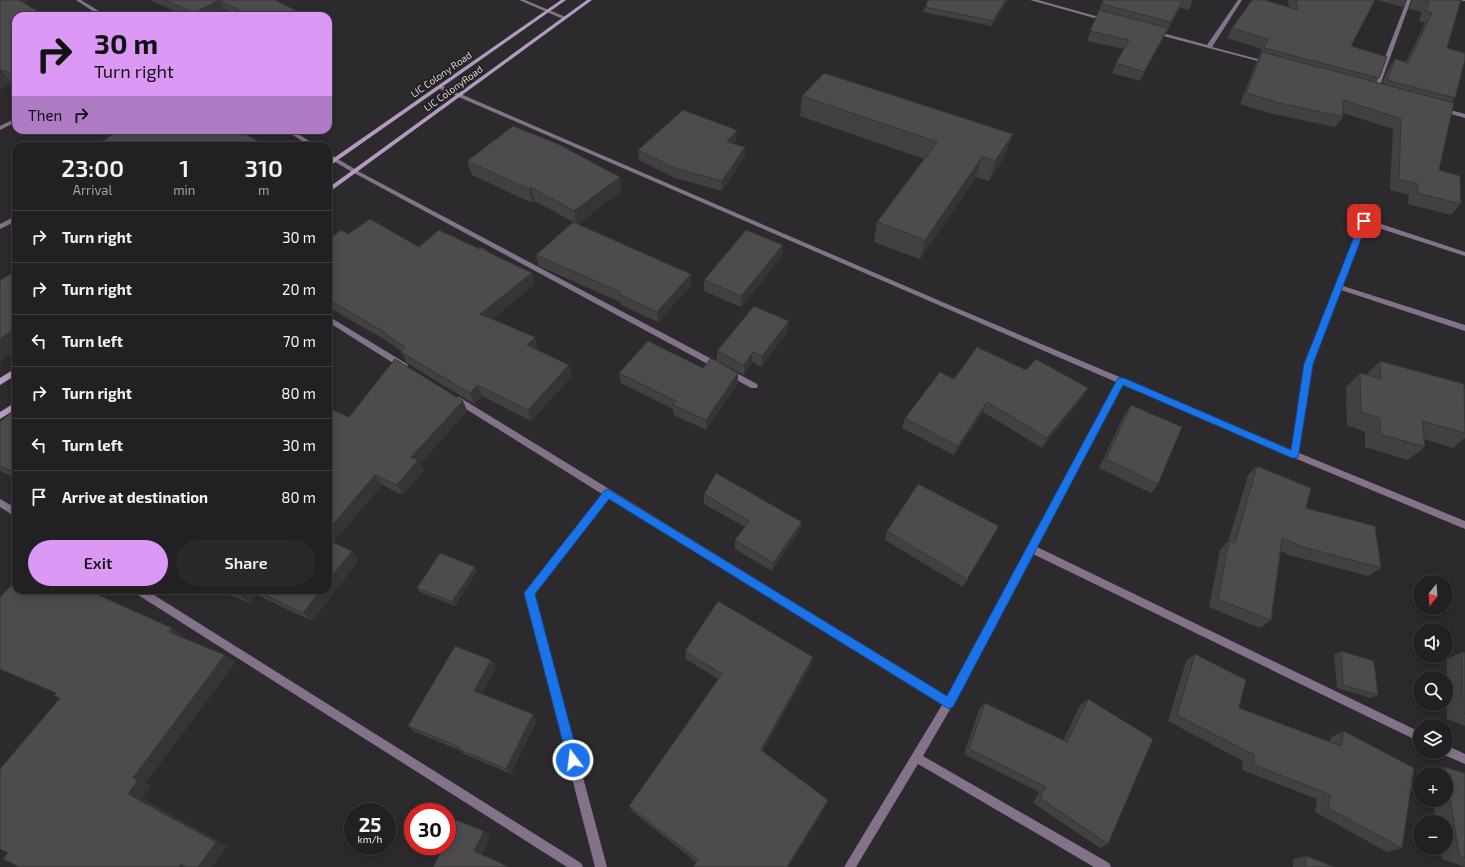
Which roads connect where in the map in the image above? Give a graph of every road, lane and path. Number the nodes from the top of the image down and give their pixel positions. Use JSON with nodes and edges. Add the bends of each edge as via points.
{"nodes":[{"id":1,"x":78,"y":0,"type":"edge"},
{"id":2,"x":521,"y":0,"type":"edge"},
{"id":3,"x":564,"y":0,"type":"edge"},
{"id":4,"x":590,"y":0,"type":"edge"},
{"id":5,"x":1032,"y":0,"type":"edge"},
{"id":6,"x":1240,"y":0,"type":"edge"},
{"id":7,"x":1409,"y":0,"type":"edge"},
{"id":8,"x":548,"y":11,"type":"junction"},
{"id":9,"x":98,"y":12,"type":"edge"},
{"id":10,"x":565,"y":18,"type":"junction"},
{"id":11,"x":1117,"y":23,"type":"edge"},
{"id":12,"x":1148,"y":31,"type":"edge"},
{"id":13,"x":1209,"y":47,"type":"junction"},
{"id":14,"x":1277,"y":65,"type":"edge"},
{"id":15,"x":440,"y":87,"type":"junction"},
{"id":16,"x":1367,"y":89,"type":"edge"},
{"id":17,"x":1375,"y":91,"type":"junction"},
{"id":18,"x":1382,"y":93,"type":"edge"},
{"id":19,"x":460,"y":96,"type":"junction"},
{"id":20,"x":1435,"y":108,"type":"edge"},
{"id":21,"x":1465,"y":116,"type":"edge"},
{"id":22,"x":12,"y":122,"type":"edge"},
{"id":23,"x":0,"y":128,"type":"edge"},
{"id":24,"x":294,"y":134,"type":"edge"},
{"id":25,"x":308,"y":142,"type":"edge"},
{"id":26,"x":332,"y":158,"type":"edge"},
{"id":27,"x":336,"y":160,"type":"junction"},
{"id":28,"x":332,"y":162,"type":"edge"},
{"id":29,"x":356,"y":172,"type":"junction"},
{"id":30,"x":332,"y":188,"type":"edge"},
{"id":31,"x":12,"y":220,"type":"edge"},
{"id":32,"x":0,"y":227,"type":"edge"},
{"id":33,"x":1465,"y":254,"type":"edge"},
{"id":34,"x":1338,"y":287,"type":"junction"},
{"id":35,"x":332,"y":321,"type":"edge"},
{"id":36,"x":1465,"y":328,"type":"edge"},
{"id":37,"x":415,"y":373,"type":"edge"},
{"id":38,"x":12,"y":374,"type":"edge"},
{"id":39,"x":1121,"y":381,"type":"junction"},
{"id":40,"x":0,"y":382,"type":"edge"},
{"id":41,"x":754,"y":386,"type":"dead end"},
{"id":42,"x":448,"y":394,"type":"edge"},
{"id":43,"x":12,"y":408,"type":"edge"},
{"id":44,"x":0,"y":416,"type":"edge"},
{"id":45,"x":1295,"y":455,"type":"junction"},
{"id":46,"x":608,"y":494,"type":"junction"},
{"id":47,"x":0,"y":503,"type":"edge"},
{"id":48,"x":12,"y":510,"type":"edge"},
{"id":49,"x":1465,"y":525,"type":"edge"},
{"id":50,"x":1032,"y":549,"type":"junction"},
{"id":51,"x":144,"y":594,"type":"edge"},
{"id":52,"x":949,"y":703,"type":"junction"},
{"id":53,"x":1413,"y":734,"type":"edge"},
{"id":54,"x":1453,"y":753,"type":"edge"},
{"id":55,"x":917,"y":758,"type":"junction"},
{"id":56,"x":1465,"y":759,"type":"edge"},
{"id":57,"x":577,"y":867,"type":"edge"},
{"id":58,"x":601,"y":867,"type":"edge"},
{"id":59,"x":850,"y":867,"type":"edge"},
{"id":60,"x":1105,"y":867,"type":"edge"}],
"edges":[{"from":1,"to":9,"type":"street"},
{"from":2,"to":8,"type":"street"},
{"from":3,"to":8,"type":"main road","name":"LIC Colony Road"},
{"from":4,"to":10,"type":"main road","name":"LIC ColonyRoad"},
{"from":5,"to":11,"type":"street"},
{"from":6,"to":13,"type":"street"},
{"from":7,"to":17,"type":"street"},
{"from":8,"to":10,"type":"street"},
{"from":8,"to":15,"type":"main road","name":"LIC Colony Road"},
{"from":10,"to":19,"type":"main road","name":"LIC ColonyRoad"},
{"from":12,"to":13,"type":"street"},
{"from":13,"to":14,"type":"street"},
{"from":15,"to":19,"type":"street"},
{"from":15,"to":27,"type":"main road","name":"LIC Colony Road"},
{"from":16,"to":17,"type":"street"},
{"from":17,"to":18,"type":"street"},
{"from":19,"to":29,"type":"main road","name":"LIC ColonyRoad"},
{"from":19,"to":39,"type":"street"},
{"from":20,"to":21,"type":"street"},
{"from":22,"to":23,"type":"street"},
{"from":24,"to":25,"type":"street"},
{"from":26,"to":27,"type":"street"},
{"from":27,"to":28,"type":"main road","name":"LIC Colony Road"},
{"from":27,"to":29,"type":"street"},
{"from":29,"to":30,"type":"main road","name":"LIC ColonyRoad"},
{"from":29,"to":41,"type":"street"},
{"from":31,"to":32,"type":"street"},
{"from":33,"to":34,"type":"street","via":[[1364,221]]},
{"from":34,"to":36,"type":"street"},
{"from":34,"to":45,"type":"street","via":[[1309,364]]},
{"from":35,"to":37,"type":"street"},
{"from":38,"to":40,"type":"main road"},
{"from":39,"to":45,"type":"street"},
{"from":39,"to":50,"type":"street"},
{"from":42,"to":46,"type":"street"},
{"from":43,"to":44,"type":"main road"},
{"from":45,"to":49,"type":"street"},
{"from":46,"to":52,"type":"street"},
{"from":46,"to":58,"type":"street","via":[[529,593]]},
{"from":47,"to":48,"type":"street"},
{"from":50,"to":52,"type":"street"},
{"from":50,"to":53,"type":"street"},
{"from":51,"to":57,"type":"street"},
{"from":52,"to":55,"type":"street"},
{"from":54,"to":56,"type":"street"},
{"from":55,"to":59,"type":"street"},
{"from":55,"to":60,"type":"street"}]}
